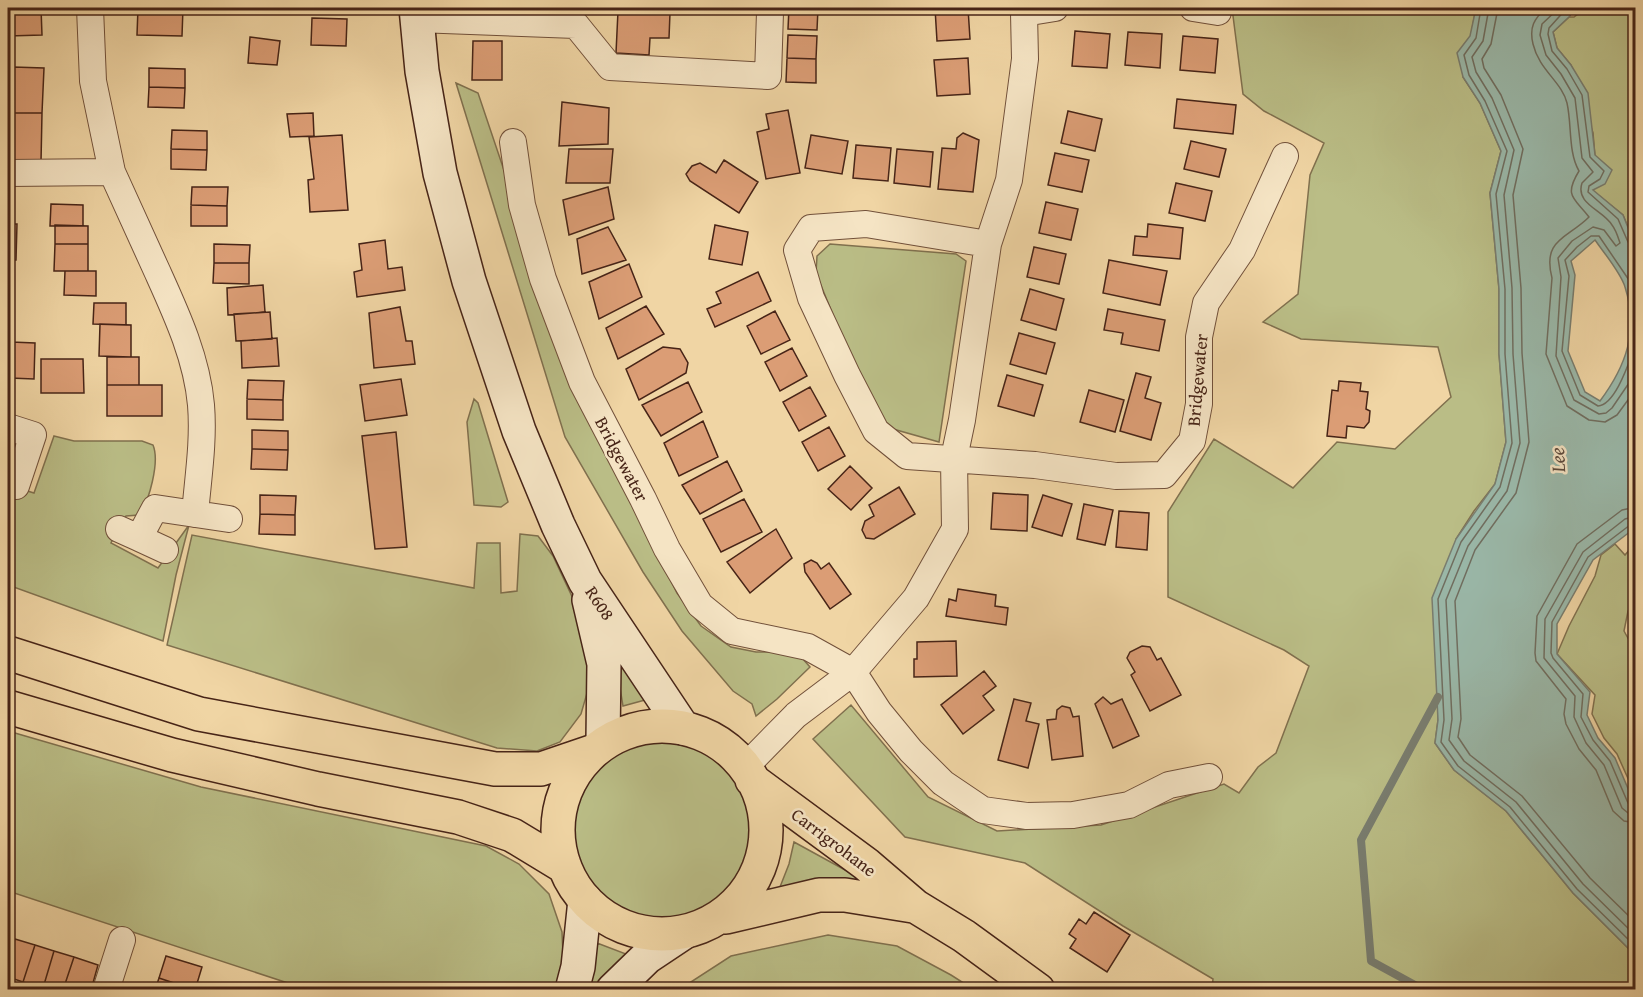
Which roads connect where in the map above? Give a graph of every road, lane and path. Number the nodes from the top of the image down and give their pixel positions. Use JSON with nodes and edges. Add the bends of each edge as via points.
{"nodes":[{"id":1,"x":90,"y":8,"type":"edge"},
{"id":2,"x":1055,"y":8,"type":"edge"},
{"id":3,"x":1193,"y":8,"type":"edge"},
{"id":4,"x":770,"y":12,"type":"dead end"},
{"id":5,"x":1218,"y":12,"type":"dead end"},
{"id":6,"x":417,"y":13,"type":"edge"},
{"id":7,"x":513,"y":142,"type":"dead end"},
{"id":8,"x":1285,"y":156,"type":"dead end"},
{"id":9,"x":112,"y":172,"type":"junction"},
{"id":10,"x":8,"y":173,"type":"edge"},
{"id":11,"x":988,"y":244,"type":"junction"},
{"id":12,"x":8,"y":427,"type":"edge"},
{"id":13,"x":954,"y":458,"type":"junction"},
{"id":14,"x":16,"y":486,"type":"dead end"},
{"id":15,"x":195,"y":514,"type":"junction"},
{"id":16,"x":229,"y":519,"type":"dead end"},
{"id":17,"x":165,"y":550,"type":"dead end"},
{"id":18,"x":585,"y":581,"type":"junction"},
{"id":19,"x":8,"y":653,"type":"edge"},
{"id":20,"x":853,"y":672,"type":"junction"},
{"id":21,"x":8,"y":707,"type":"edge"},
{"id":22,"x":683,"y":729,"type":"junction"},
{"id":23,"x":597,"y":746,"type":"junction"},
{"id":24,"x":748,"y":774,"type":"junction"},
{"id":25,"x":1209,"y":777,"type":"dead end"},
{"id":26,"x":565,"y":867,"type":"junction"},
{"id":27,"x":585,"y":900,"type":"junction"},
{"id":28,"x":915,"y":906,"type":"junction"},
{"id":29,"x":726,"y":917,"type":"junction"},
{"id":30,"x":683,"y":933,"type":"junction"},
{"id":31,"x":122,"y":940,"type":"dead end"},
{"id":32,"x":106,"y":990,"type":"edge"},
{"id":33,"x":572,"y":990,"type":"edge"},
{"id":34,"x":613,"y":990,"type":"edge"},
{"id":35,"x":1038,"y":990,"type":"edge"}],
"edges":[{"from":1,"to":9,"type":"street","via":[[96,98]]},
{"from":2,"to":11,"type":"street","via":[[1024,13],[1025,59],[1009,180]]},
{"from":3,"to":5,"type":"street"},
{"from":4,"to":6,"type":"street","via":[[768,76],[610,67],[576,25]]},
{"from":6,"to":18,"type":"main road","number":"R608","via":[[433,147],[469,281],[519,430]]},
{"from":7,"to":20,"type":"street","name":"Bridgewater","via":[[522,205],[543,279],[582,382],[700,605],[732,632],[808,647]]},
{"from":8,"to":13,"type":"street","name":"Bridgewater","via":[[1242,250],[1206,303],[1199,337],[1199,404],[1192,441],[1164,475],[1116,476]]},
{"from":9,"to":10,"type":"street"},
{"from":9,"to":15,"type":"street","via":[[172,304],[196,372],[202,429]]},
{"from":11,"to":13,"type":"street"},
{"from":11,"to":13,"type":"street","name":"Bridgewater","via":[[866,224],[811,228],[797,250],[812,298],[876,431],[907,456]]},
{"from":12,"to":14,"type":"street","via":[[33,435]]},
{"from":13,"to":20,"type":"street","via":[[955,529],[916,598]]},
{"from":15,"to":16,"type":"street"},
{"from":15,"to":17,"type":"street","via":[[155,508],[129,534]]},
{"from":18,"to":22,"type":"main road","name":"R608","number":"R608"},
{"from":18,"to":23,"type":"main road","name":"R608","number":"R608","via":[[604,664]]},
{"from":19,"to":23,"type":"highway","via":[[198,714],[495,769],[541,769]]},
{"from":20,"to":24,"type":"street","via":[[796,715]]},
{"from":20,"to":25,"type":"street","name":"Bridgewater","via":[[911,752],[943,783],[983,810],[1027,816],[1073,815],[1129,805],[1169,785]]},
{"from":21,"to":26,"type":"highway","via":[[172,755],[458,817],[512,835]]},
{"from":22,"to":23,"type":"highway","via":[[637,728]]},
{"from":22,"to":24,"type":"highway","via":[[706,736],[727,750]]},
{"from":23,"to":26,"type":"highway","via":[[574,771],[562,802],[559,843]]},
{"from":24,"to":28,"type":"highway","name":"Carrigrohane"},
{"from":24,"to":29,"type":"highway","via":[[763,808],[765,837],[760,867],[746,894]]},
{"from":26,"to":27,"type":"highway"},
{"from":27,"to":30,"type":"highway","via":[[630,929],[656,935]]},
{"from":27,"to":33,"type":"main road"},
{"from":28,"to":29,"type":"highway","name":"Carrigrohane","via":[[819,895]]},
{"from":28,"to":35,"type":"highway","name":"Carrigrohane"},
{"from":29,"to":30,"type":"highway"},
{"from":30,"to":34,"type":"main road","via":[[647,957]]},
{"from":31,"to":32,"type":"street"}]}
